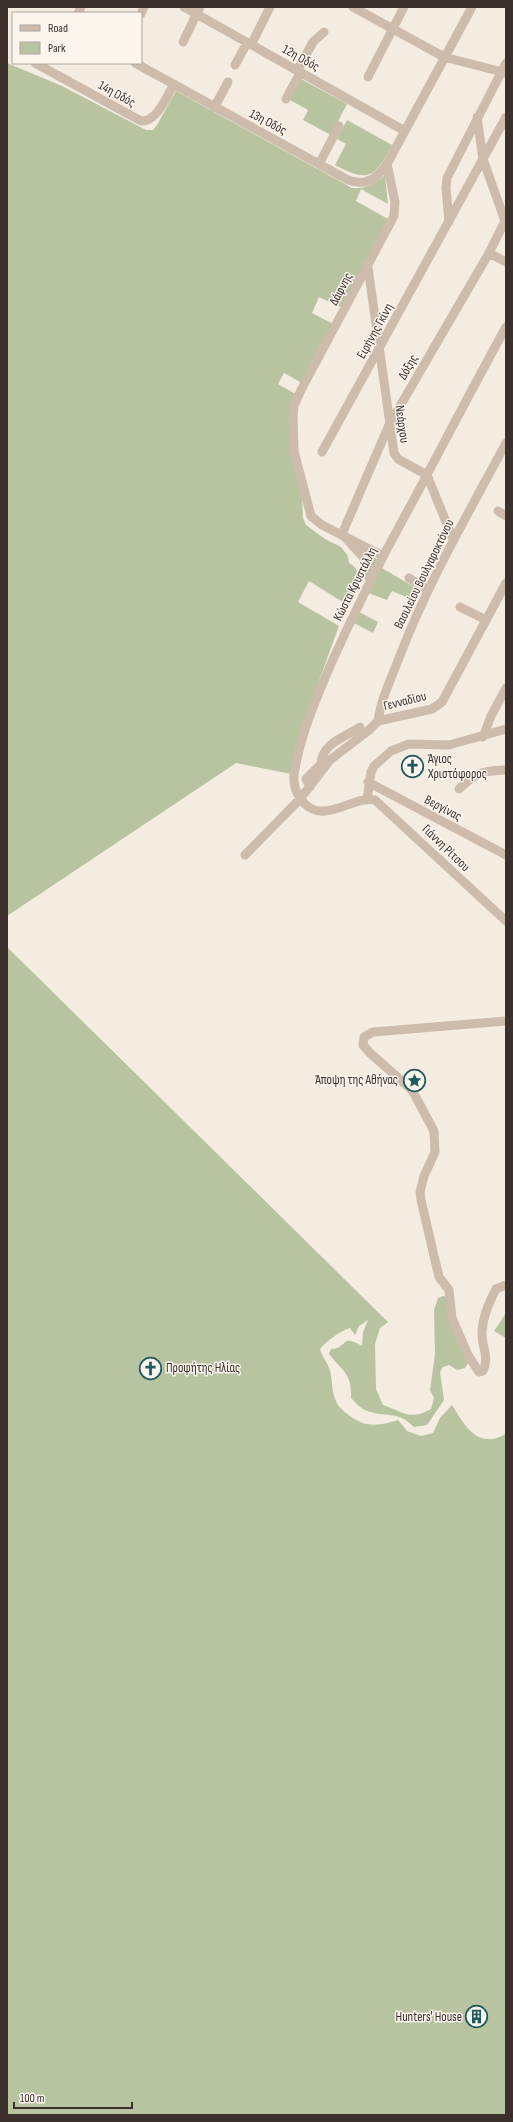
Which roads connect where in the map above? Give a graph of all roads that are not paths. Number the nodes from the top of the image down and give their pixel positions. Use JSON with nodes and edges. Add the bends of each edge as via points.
{"nodes":[{"id":1,"x":184,"y":7,"type":"edge"},
{"id":2,"x":270,"y":7,"type":"edge"},
{"id":3,"x":353,"y":7,"type":"edge"},
{"id":4,"x":404,"y":7,"type":"edge"},
{"id":5,"x":472,"y":7,"type":"edge"},
{"id":6,"x":198,"y":10,"type":"edge"},
{"id":7,"x":394,"y":30,"type":"junction"},
{"id":8,"x":324,"y":32,"type":"dead end"},
{"id":9,"x":183,"y":42,"type":"dead end"},
{"id":10,"x":249,"y":44,"type":"junction"},
{"id":11,"x":444,"y":57,"type":"junction"},
{"id":12,"x":506,"y":63,"type":"edge"},
{"id":13,"x":37,"y":64,"type":"edge"},
{"id":14,"x":137,"y":64,"type":"edge"},
{"id":15,"x":235,"y":65,"type":"dead end"},
{"id":16,"x":299,"y":72,"type":"junction"},
{"id":17,"x":504,"y":72,"type":"edge"},
{"id":18,"x":368,"y":77,"type":"dead end"},
{"id":19,"x":228,"y":82,"type":"dead end"},
{"id":20,"x":174,"y":84,"type":"junction"},
{"id":21,"x":286,"y":99,"type":"dead end"},
{"id":22,"x":214,"y":108,"type":"junction"},
{"id":23,"x":477,"y":117,"type":"junction"},
{"id":24,"x":506,"y":117,"type":"edge"},
{"id":25,"x":339,"y":126,"type":"dead end"},
{"id":26,"x":405,"y":131,"type":"junction"},
{"id":27,"x":483,"y":159,"type":"junction"},
{"id":28,"x":319,"y":164,"type":"junction"},
{"id":29,"x":387,"y":164,"type":"junction"},
{"id":30,"x":505,"y":220,"type":"edge"},
{"id":31,"x":449,"y":222,"type":"junction"},
{"id":32,"x":489,"y":253,"type":"junction"},
{"id":33,"x":506,"y":262,"type":"edge"},
{"id":34,"x":368,"y":267,"type":"junction"},
{"id":35,"x":506,"y":327,"type":"edge"},
{"id":36,"x":379,"y":351,"type":"junction"},
{"id":37,"x":389,"y":425,"type":"junction"},
{"id":38,"x":506,"y":443,"type":"edge"},
{"id":39,"x":322,"y":452,"type":"dead end"},
{"id":40,"x":427,"y":475,"type":"junction"},
{"id":41,"x":342,"y":534,"type":"junction"},
{"id":42,"x":453,"y":538,"type":"junction"},
{"id":43,"x":383,"y":556,"type":"junction"},
{"id":44,"x":409,"y":578,"type":"dead end"},
{"id":45,"x":370,"y":580,"type":"junction"},
{"id":46,"x":506,"y":583,"type":"edge"},
{"id":47,"x":427,"y":590,"type":"junction"},
{"id":48,"x":460,"y":607,"type":"dead end"},
{"id":49,"x":486,"y":620,"type":"junction"},
{"id":50,"x":506,"y":688,"type":"edge"},
{"id":51,"x":378,"y":721,"type":"junction"},
{"id":52,"x":360,"y":727,"type":"dead end"},
{"id":53,"x":506,"y":729,"type":"edge"},
{"id":54,"x":483,"y":737,"type":"junction"},
{"id":55,"x":506,"y":770,"type":"edge"},
{"id":56,"x":368,"y":782,"type":"junction"},
{"id":57,"x":310,"y":787,"type":"junction"},
{"id":58,"x":459,"y":789,"type":"dead end"},
{"id":59,"x":300,"y":799,"type":"junction"},
{"id":60,"x":367,"y":800,"type":"junction"},
{"id":61,"x":245,"y":855,"type":"dead end"},
{"id":62,"x":506,"y":855,"type":"edge"},
{"id":63,"x":506,"y":921,"type":"edge"},
{"id":64,"x":506,"y":1021,"type":"edge"},
{"id":65,"x":506,"y":1285,"type":"edge"}],
"edges":[{"from":1,"to":6,"type":"street","name":"12η Οδός"},
{"from":2,"to":10,"type":"street"},
{"from":3,"to":7,"type":"street"},
{"from":4,"to":7,"type":"street"},
{"from":5,"to":11,"type":"street"},
{"from":6,"to":9,"type":"street"},
{"from":6,"to":10,"type":"street","name":"12η Οδός"},
{"from":7,"to":11,"type":"street"},
{"from":7,"to":18,"type":"street"},
{"from":8,"to":16,"type":"street","via":[[313,42]]},
{"from":10,"to":15,"type":"street"},
{"from":10,"to":16,"type":"street","name":"12η Οδός"},
{"from":11,"to":17,"type":"street"},
{"from":11,"to":26,"type":"street"},
{"from":12,"to":17,"type":"street"},
{"from":13,"to":20,"type":"street","name":"14η Οδός","via":[[142,121],[150,120]]},
{"from":14,"to":20,"type":"street","name":"13η Οδός"},
{"from":16,"to":21,"type":"street"},
{"from":16,"to":26,"type":"street","name":"12η Οδός"},
{"from":17,"to":23,"type":"street"},
{"from":19,"to":22,"type":"street"},
{"from":20,"to":22,"type":"street","name":"13η Οδός"},
{"from":22,"to":28,"type":"street","name":"13η Οδός"},
{"from":23,"to":27,"type":"street"},
{"from":23,"to":31,"type":"street","via":[[447,178]]},
{"from":24,"to":27,"type":"street","name":"Ειρήνης Γκίνη"},
{"from":25,"to":28,"type":"street"},
{"from":26,"to":29,"type":"street"},
{"from":27,"to":30,"type":"street"},
{"from":27,"to":31,"type":"street","name":"Ειρήνης Γκίνη"},
{"from":28,"to":29,"type":"street","name":"13η Οδός","via":[[348,180],[362,183],[376,178]]},
{"from":29,"to":34,"type":"street","name":"Δάφνης","via":[[395,210]]},
{"from":30,"to":32,"type":"street","name":"Δόξης"},
{"from":31,"to":36,"type":"street","name":"Ειρήνης Γκίνη"},
{"from":32,"to":33,"type":"street"},
{"from":32,"to":37,"type":"street","name":"Δόξης"},
{"from":34,"to":36,"type":"street","name":"Νεάρχου"},
{"from":34,"to":41,"type":"street","name":"Δάφνης","via":[[301,390],[293,415],[294,451],[311,516],[322,525]]},
{"from":35,"to":40,"type":"street","name":"Κώστα Κρυστάλλη"},
{"from":36,"to":37,"type":"street","name":"Νεάρχου"},
{"from":36,"to":39,"type":"street","name":"Ειρήνης Γκίνη"},
{"from":37,"to":40,"type":"street","name":"Νεάρχου","via":[[394,453],[398,459]]},
{"from":37,"to":41,"type":"street","name":"Δόξης"},
{"from":38,"to":42,"type":"street","name":"Βασιλείου Βουλγαροκτόνου"},
{"from":40,"to":42,"type":"street"},
{"from":40,"to":43,"type":"street","name":"Κώστα Κρυστάλλη"},
{"from":41,"to":43,"type":"street","name":"Δάφνης"},
{"from":41,"to":45,"type":"street","via":[[363,557]]},
{"from":42,"to":47,"type":"street","name":"Βασιλείου Βουλγαροκτόνου"},
{"from":43,"to":45,"type":"street","name":"Κώστα Κρυστάλλη"},
{"from":44,"to":47,"type":"street"},
{"from":45,"to":59,"type":"street","name":"Κώστα Κρυστάλλη","via":[[306,726],[294,770],[295,788]]},
{"from":46,"to":49,"type":"street","name":"Γενναδίου"},
{"from":47,"to":51,"type":"street","name":"Βασιλείου Βουλγαροκτόνου","via":[[383,700]]},
{"from":48,"to":49,"type":"street"},
{"from":49,"to":51,"type":"street","name":"Γενναδίου","via":[[442,702],[432,709]]},
{"from":50,"to":54,"type":"street"},
{"from":51,"to":57,"type":"street","name":"Γενναδίου","via":[[330,760]]},
{"from":52,"to":57,"type":"street","via":[[329,745],[321,756],[321,764],[306,779]]},
{"from":53,"to":54,"type":"street"},
{"from":54,"to":56,"type":"street","via":[[449,745],[418,743],[400,746],[374,766]]},
{"from":55,"to":58,"type":"street","via":[[475,774]]},
{"from":56,"to":60,"type":"street"},
{"from":56,"to":62,"type":"street","name":"Βεργίνας"},
{"from":57,"to":59,"type":"street","name":"Γενναδίου"},
{"from":59,"to":60,"type":"street","via":[[310,809],[319,811]]},
{"from":59,"to":61,"type":"street","name":"Γενναδίου"},
{"from":60,"to":63,"type":"street","name":"Γιάννη Ρίτσου","via":[[375,800],[384,807]]},
{"from":64,"to":65,"type":"street","via":[[373,1032],[364,1037],[363,1045],[412,1090],[434,1131],[435,1152],[423,1180],[421,1200],[439,1277],[449,1290],[452,1318],[468,1355],[479,1372],[483,1371],[487,1358],[482,1331],[487,1305],[496,1288]]}]}
